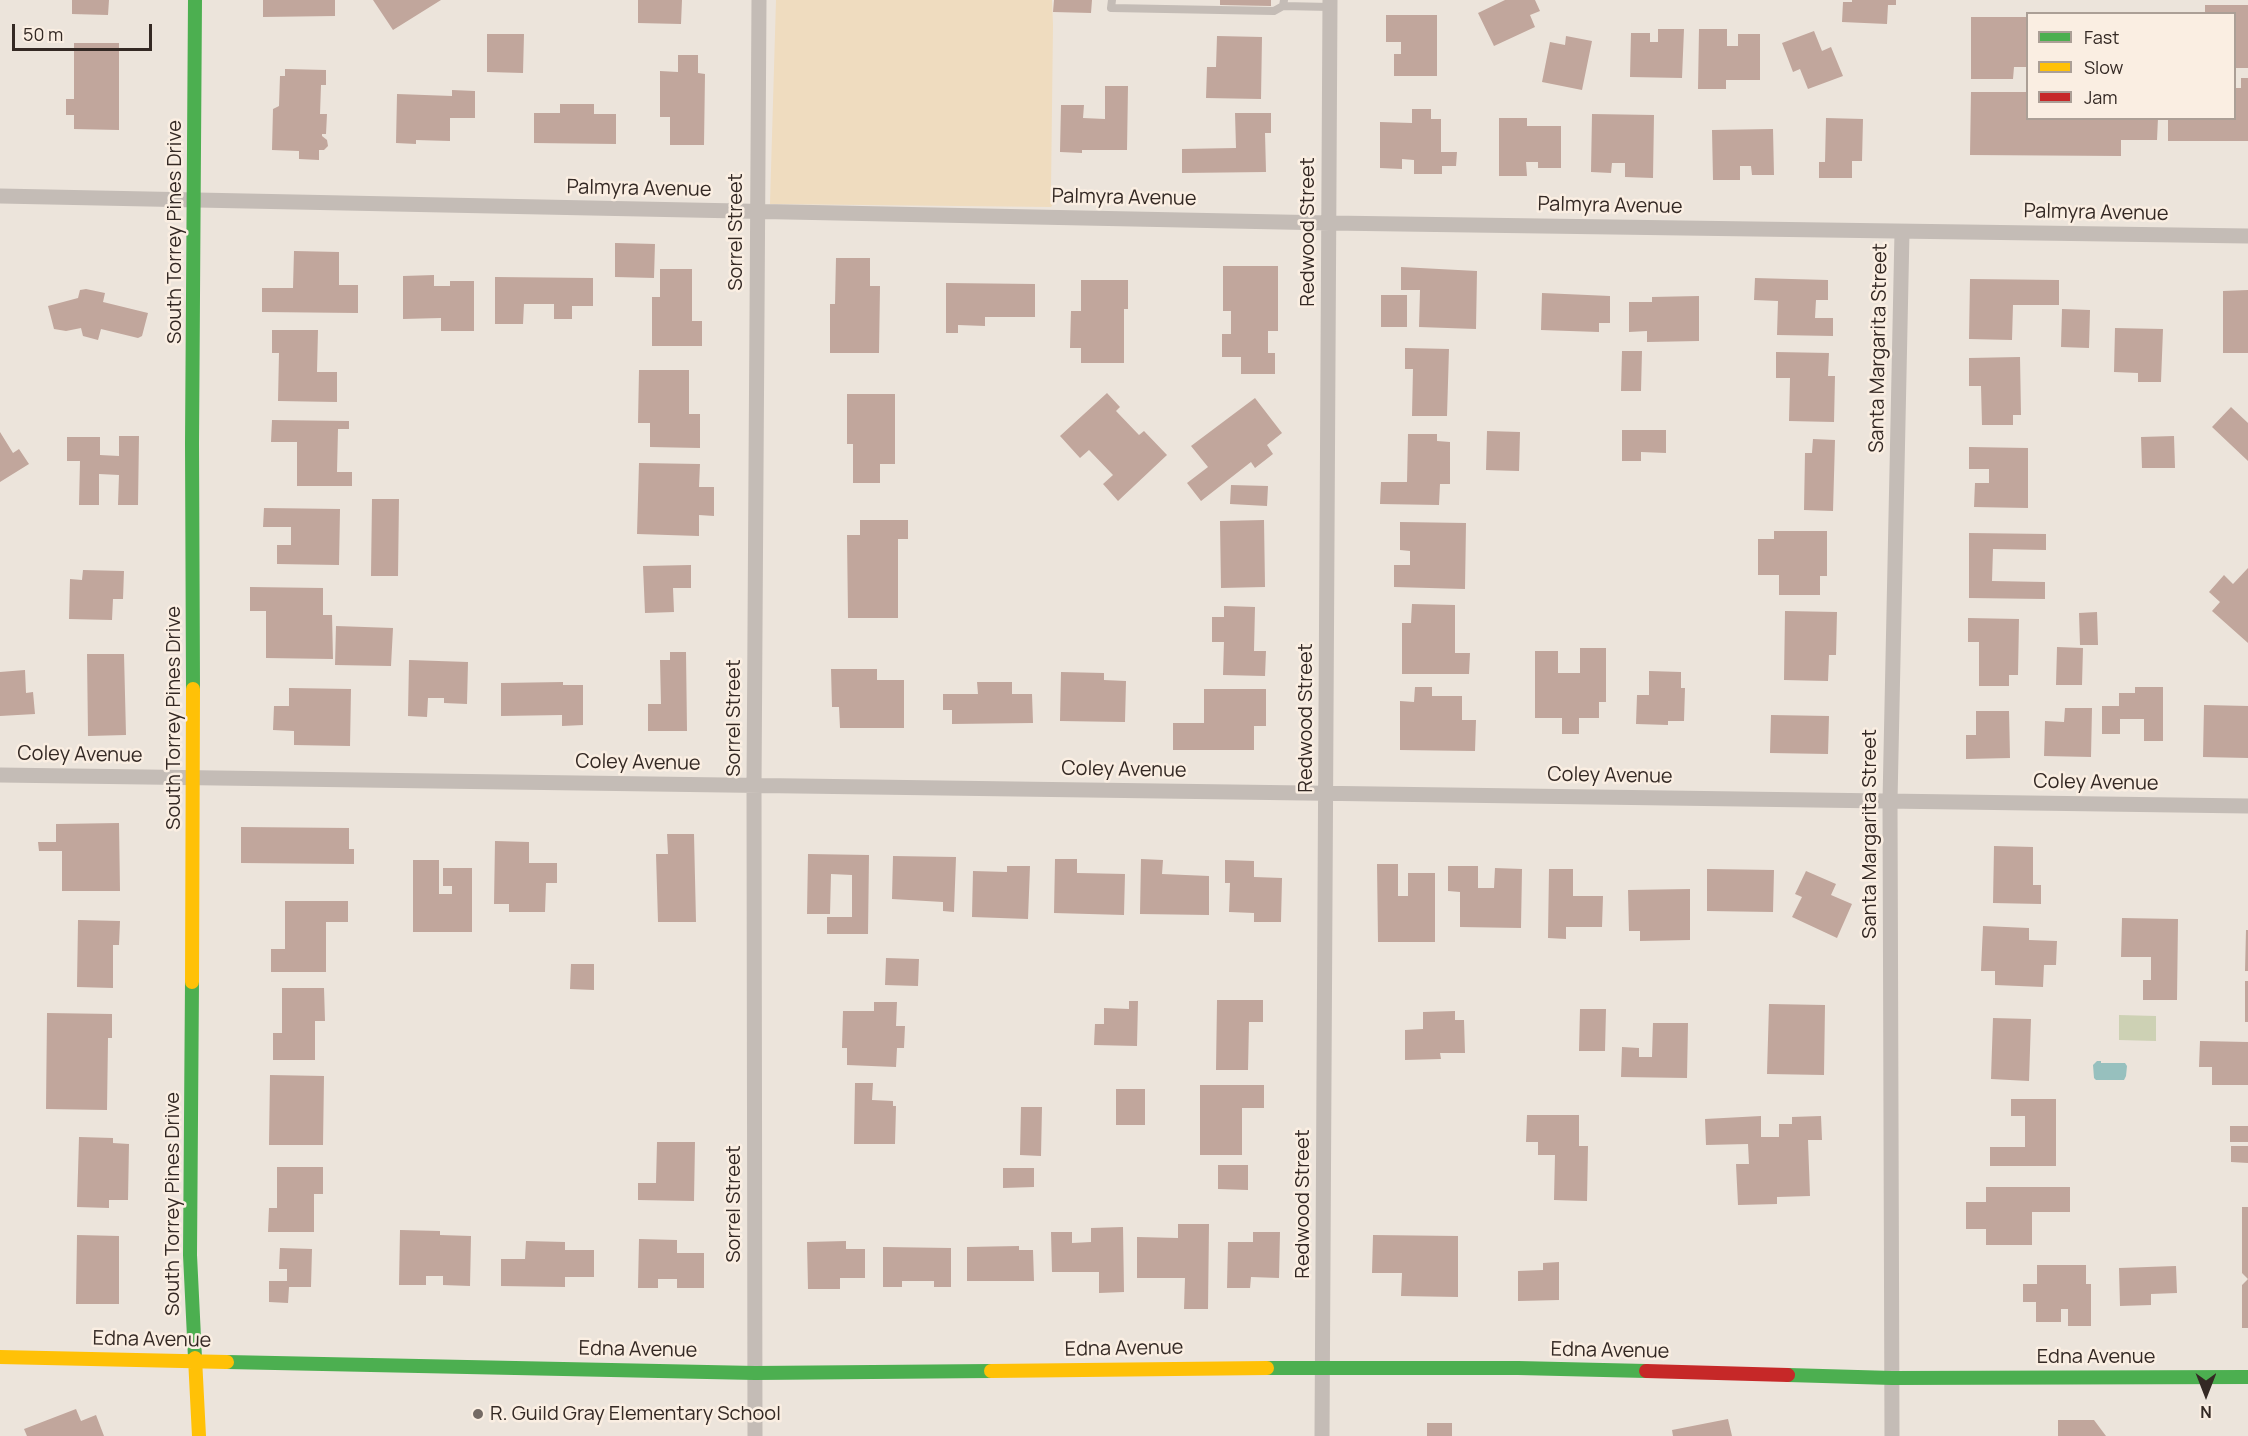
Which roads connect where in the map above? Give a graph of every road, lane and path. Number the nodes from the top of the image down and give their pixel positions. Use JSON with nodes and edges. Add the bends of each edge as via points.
{"nodes":[{"id":1,"x":195,"y":0,"type":"edge"},
{"id":2,"x":759,"y":0,"type":"edge"},
{"id":3,"x":1112,"y":0,"type":"edge"},
{"id":4,"x":1283,"y":3,"type":"edge"},
{"id":5,"x":1330,"y":3,"type":"edge"},
{"id":6,"x":0,"y":196,"type":"edge"},
{"id":7,"x":194,"y":200,"type":"junction"},
{"id":8,"x":757,"y":212,"type":"junction"},
{"id":9,"x":1330,"y":223,"type":"junction"},
{"id":10,"x":1902,"y":232,"type":"junction"},
{"id":11,"x":2248,"y":236,"type":"edge"},
{"id":12,"x":0,"y":775,"type":"edge"},
{"id":13,"x":194,"y":777,"type":"junction"},
{"id":14,"x":754,"y":786,"type":"junction"},
{"id":15,"x":1327,"y":793,"type":"junction"},
{"id":16,"x":1890,"y":801,"type":"junction"},
{"id":17,"x":2248,"y":806,"type":"edge"},
{"id":18,"x":0,"y":1357,"type":"edge"},
{"id":19,"x":194,"y":1360,"type":"junction"},
{"id":20,"x":1323,"y":1367,"type":"junction"},
{"id":21,"x":755,"y":1373,"type":"junction"},
{"id":22,"x":2248,"y":1377,"type":"edge"},
{"id":23,"x":1892,"y":1378,"type":"junction"},
{"id":24,"x":199,"y":1436,"type":"edge"},
{"id":25,"x":754,"y":1436,"type":"edge"},
{"id":26,"x":1322,"y":1436,"type":"edge"},
{"id":27,"x":1892,"y":1436,"type":"edge"}],
"edges":[{"from":1,"to":7,"type":"street","name":"South Torrey Pines Drive"},
{"from":2,"to":8,"type":"street","name":"Sorrel Street"},
{"from":3,"to":4,"type":"lane","via":[[1111,8],[1274,11]]},
{"from":4,"to":5,"type":"lane"},
{"from":5,"to":9,"type":"street","name":"Redwood Street"},
{"from":6,"to":7,"type":"street","name":"Palmyra Avenue"},
{"from":7,"to":8,"type":"street","name":"Palmyra Avenue"},
{"from":7,"to":13,"type":"street","name":"South Torrey Pines Drive"},
{"from":8,"to":9,"type":"street","name":"Palmyra Avenue"},
{"from":8,"to":14,"type":"street","name":"Sorrel Street"},
{"from":9,"to":10,"type":"street","name":"Palmyra Avenue"},
{"from":9,"to":15,"type":"street","name":"Redwood Street"},
{"from":10,"to":11,"type":"street","name":"Palmyra Avenue"},
{"from":10,"to":16,"type":"street","name":"Santa Margarita Street"},
{"from":12,"to":13,"type":"street","name":"Coley Avenue"},
{"from":13,"to":14,"type":"street","name":"Coley Avenue"},
{"from":13,"to":19,"type":"street","name":"South Torrey Pines Drive","via":[[190,1255]]},
{"from":14,"to":15,"type":"street","name":"Coley Avenue"},
{"from":14,"to":21,"type":"street","name":"Sorrel Street"},
{"from":15,"to":16,"type":"street","name":"Coley Avenue"},
{"from":15,"to":20,"type":"street","name":"Redwood Street"},
{"from":16,"to":17,"type":"street","name":"Coley Avenue"},
{"from":16,"to":23,"type":"street","name":"Santa Margarita Street"},
{"from":18,"to":19,"type":"street","name":"Edna Avenue"},
{"from":19,"to":21,"type":"street","name":"Edna Avenue"},
{"from":19,"to":24,"type":"street","name":"South Torrey Pines Drive"},
{"from":20,"to":21,"type":"street","name":"Edna Avenue"},
{"from":20,"to":23,"type":"street","name":"Edna Avenue"},
{"from":20,"to":26,"type":"street","name":"Redwood Street"},
{"from":21,"to":25,"type":"street","name":"Sorrel Street"},
{"from":22,"to":23,"type":"street","name":"Edna Avenue"},
{"from":23,"to":27,"type":"street","name":"Santa Margarita Street"}]}
